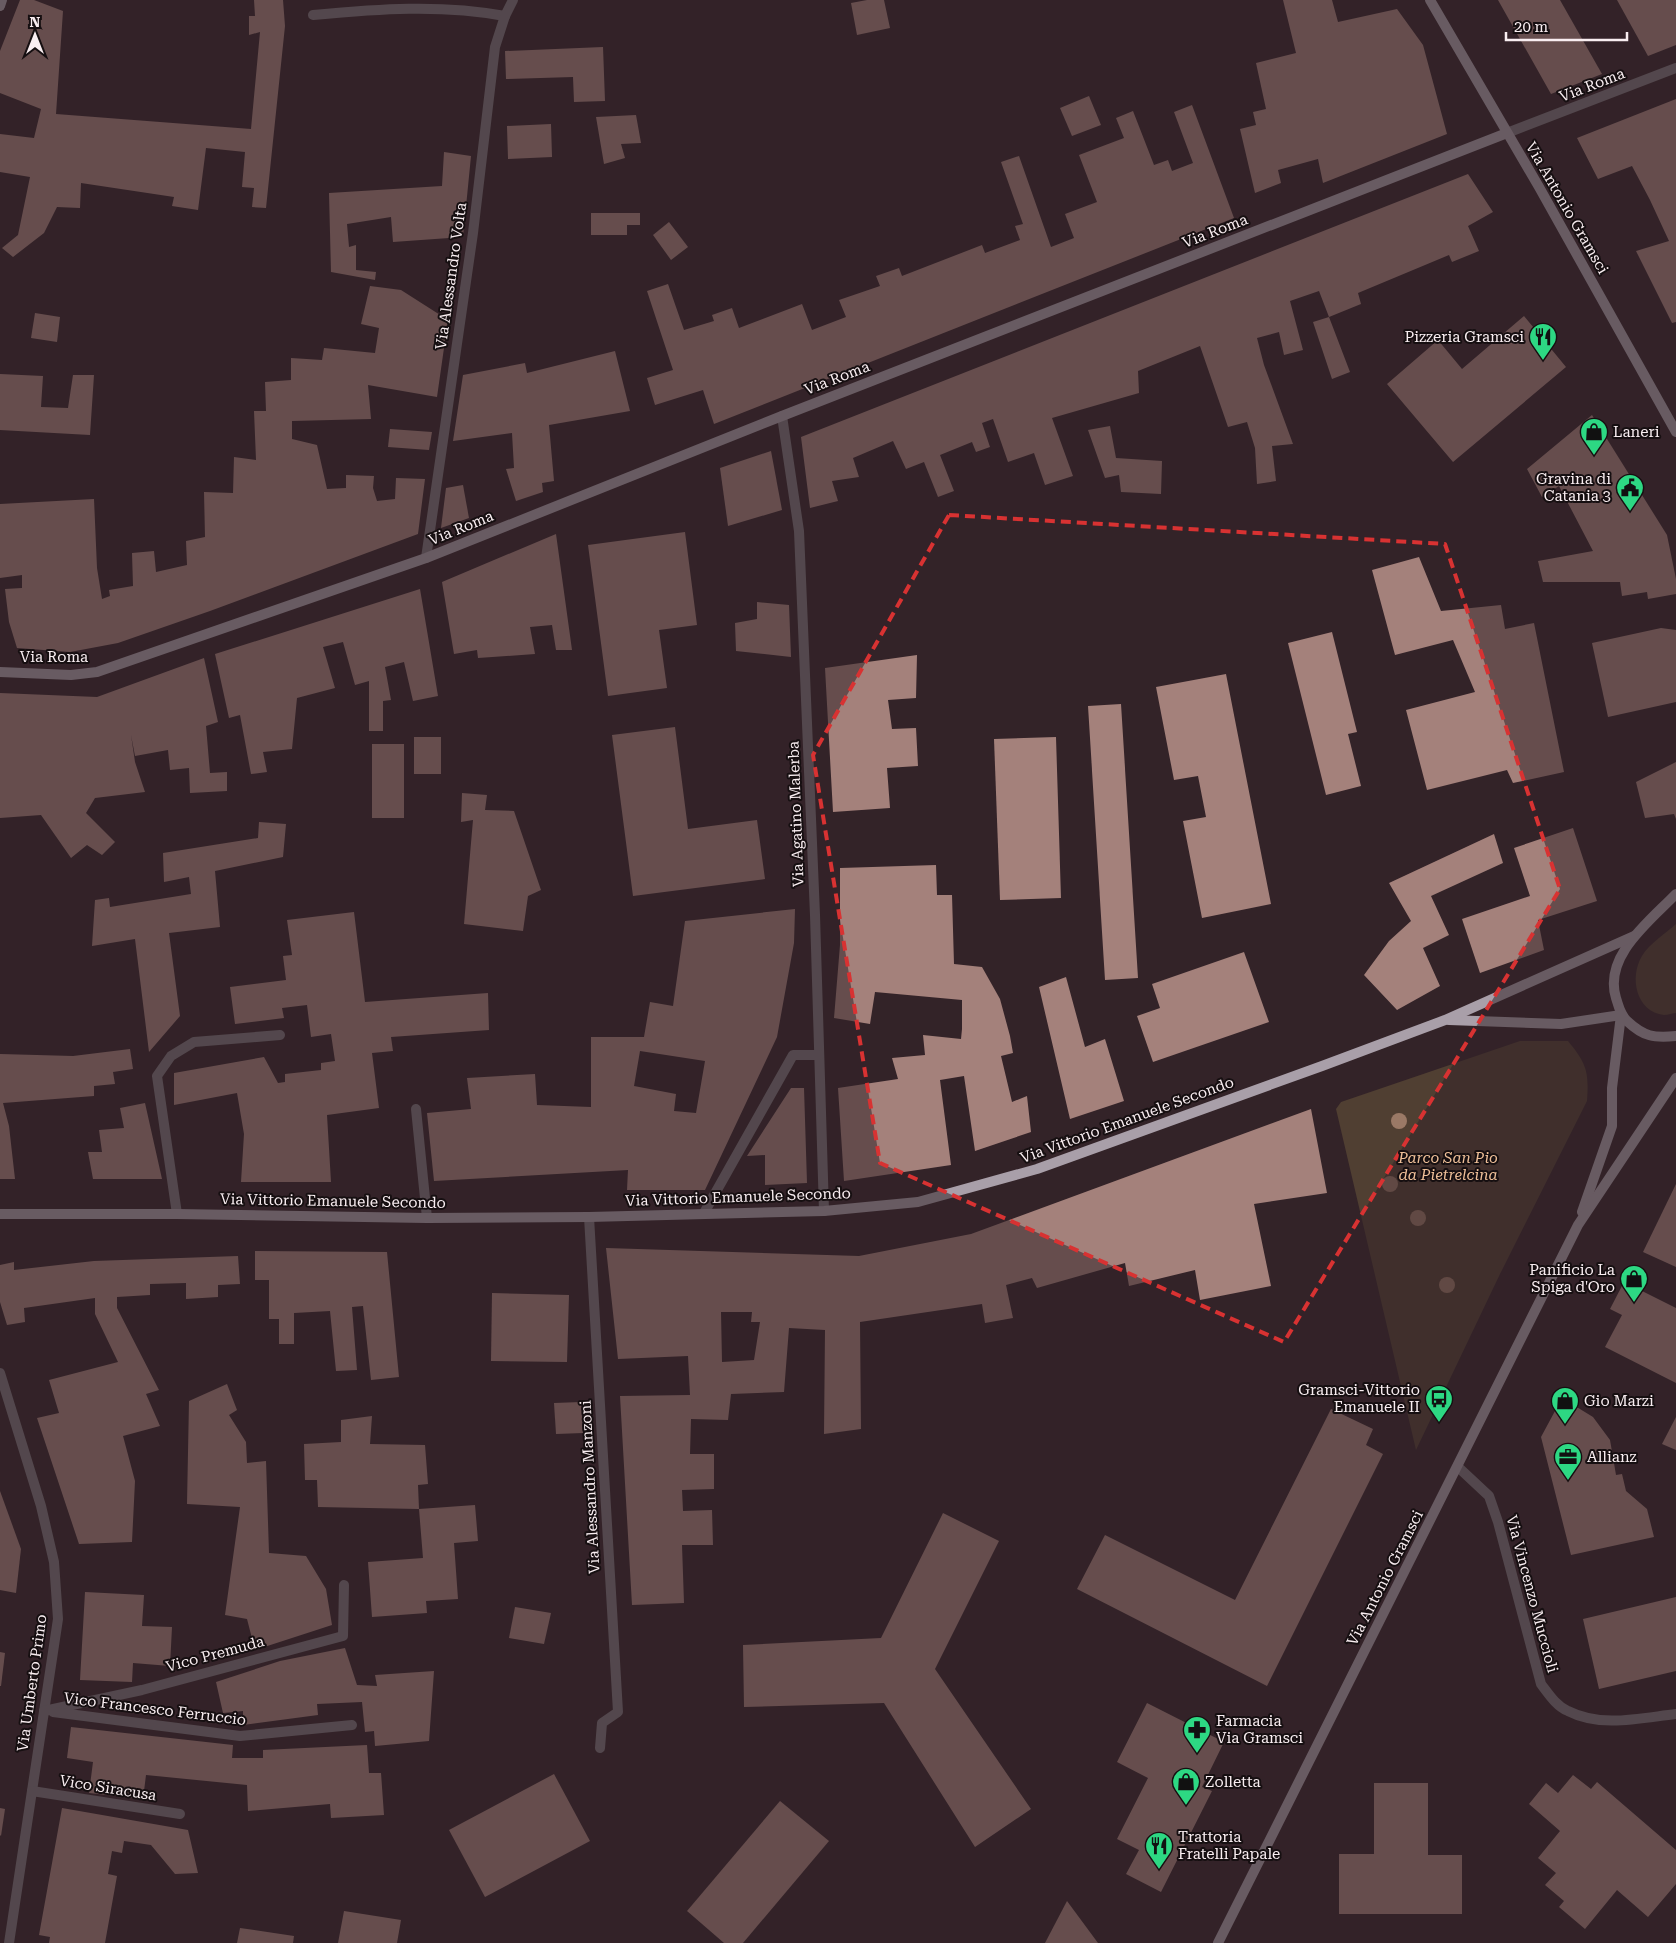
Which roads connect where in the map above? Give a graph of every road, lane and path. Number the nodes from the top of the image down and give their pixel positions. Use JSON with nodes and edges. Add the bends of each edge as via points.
{"nodes":[{"id":1,"x":2,"y":0,"type":"edge"},
{"id":2,"x":513,"y":0,"type":"edge"},
{"id":3,"x":1430,"y":0,"type":"edge"},
{"id":4,"x":0,"y":6,"type":"edge"},
{"id":5,"x":313,"y":15,"type":"dead end"},
{"id":6,"x":505,"y":16,"type":"junction"},
{"id":7,"x":1676,"y":68,"type":"edge"},
{"id":8,"x":1507,"y":134,"type":"junction"},
{"id":9,"x":782,"y":416,"type":"junction"},
{"id":10,"x":1676,"y":432,"type":"edge"},
{"id":11,"x":426,"y":558,"type":"junction"},
{"id":12,"x":0,"y":672,"type":"edge"},
{"id":13,"x":1676,"y":894,"type":"edge"},
{"id":14,"x":1634,"y":936,"type":"junction"},
{"id":15,"x":1621,"y":1015,"type":"junction"},
{"id":16,"x":1445,"y":1020,"type":"junction"},
{"id":17,"x":280,"y":1034,"type":"dead end"},
{"id":18,"x":1676,"y":1036,"type":"edge"},
{"id":19,"x":819,"y":1056,"type":"junction"},
{"id":20,"x":1676,"y":1078,"type":"edge"},
{"id":21,"x":416,"y":1109,"type":"dead end"},
{"id":22,"x":824,"y":1211,"type":"junction"},
{"id":23,"x":704,"y":1213,"type":"junction"},
{"id":24,"x":0,"y":1214,"type":"edge"},
{"id":25,"x":177,"y":1214,"type":"junction"},
{"id":26,"x":589,"y":1216,"type":"junction"},
{"id":27,"x":427,"y":1218,"type":"junction"},
{"id":28,"x":1578,"y":1225,"type":"junction"},
{"id":29,"x":0,"y":1373,"type":"edge"},
{"id":30,"x":1458,"y":1467,"type":"junction"},
{"id":31,"x":344,"y":1585,"type":"dead end"},
{"id":32,"x":44,"y":1710,"type":"junction"},
{"id":33,"x":1676,"y":1714,"type":"edge"},
{"id":34,"x":352,"y":1725,"type":"dead end"},
{"id":35,"x":600,"y":1748,"type":"dead end"},
{"id":36,"x":32,"y":1791,"type":"junction"},
{"id":37,"x":180,"y":1814,"type":"dead end"},
{"id":38,"x":9,"y":1943,"type":"edge"},
{"id":39,"x":1218,"y":1943,"type":"edge"}],
"edges":[{"from":1,"to":4,"type":"main road"},
{"from":2,"to":6,"type":"street","name":"Via Alessandro Volta"},
{"from":3,"to":8,"type":"main road","name":"Via Antonio Gramsci"},
{"from":5,"to":6,"type":"street","via":[[392,8],[476,10]]},
{"from":6,"to":11,"type":"street","name":"Via Alessandro Volta","via":[[496,46],[473,233]]},
{"from":7,"to":8,"type":"street","name":"Via Roma"},
{"from":8,"to":9,"type":"main road","name":"Via Roma"},
{"from":8,"to":10,"type":"main road","name":"Via Antonio Gramsci"},
{"from":9,"to":11,"type":"main road","name":"Via Roma"},
{"from":9,"to":19,"type":"street","name":"Via Agatino Malerba","via":[[799,531]]},
{"from":11,"to":12,"type":"main road","name":"Via Roma","via":[[97,672],[70,675]]},
{"from":13,"to":14,"type":"main road"},
{"from":14,"to":15,"type":"main road","via":[[1617,963],[1612,986]]},
{"from":14,"to":16,"type":"main road","name":"Via Vittorio Emanuele Secondo"},
{"from":15,"to":16,"type":"main road","via":[[1561,1024]]},
{"from":15,"to":18,"type":"main road","via":[[1637,1030],[1657,1038]]},
{"from":15,"to":28,"type":"main road","via":[[1612,1088],[1612,1126]]},
{"from":16,"to":22,"type":"main road","name":"Via Vittorio Emanuele Secondo","via":[[1037,1169],[918,1202]]},
{"from":17,"to":25,"type":"street","via":[[194,1042],[171,1056],[157,1076]]},
{"from":19,"to":22,"type":"street","name":"Via Agatino Malerba"},
{"from":19,"to":23,"type":"street","via":[[793,1056]]},
{"from":20,"to":28,"type":"main road"},
{"from":21,"to":27,"type":"street"},
{"from":22,"to":23,"type":"main road","name":"Via Vittorio Emanuele Secondo"},
{"from":23,"to":26,"type":"main road","name":"Via Vittorio Emanuele Secondo"},
{"from":24,"to":25,"type":"main road","name":"Via Vittorio Emanuele Secondo"},
{"from":25,"to":27,"type":"main road","name":"Via Vittorio Emanuele Secondo"},
{"from":26,"to":27,"type":"main road","name":"Via Vittorio Emanuele Secondo"},
{"from":26,"to":35,"type":"street","name":"Via Alessandro Manzoni","via":[[618,1712],[602,1723]]},
{"from":28,"to":30,"type":"main road","name":"Via Antonio Gramsci"},
{"from":29,"to":32,"type":"street","name":"Via Umberto Primo","via":[[54,1562],[58,1619]]},
{"from":30,"to":33,"type":"street","name":"Via Vincenzo Muccioli","via":[[1489,1496],[1541,1684],[1552,1698],[1567,1711],[1609,1721]]},
{"from":30,"to":39,"type":"main road","name":"Via Antonio Gramsci"},
{"from":31,"to":32,"type":"street","name":"Vico Premuda","via":[[342,1636],[142,1690]]},
{"from":32,"to":34,"type":"street","name":"Vico Francesco Ferruccio","via":[[240,1736]]},
{"from":32,"to":36,"type":"street","name":"Via Umberto Primo"},
{"from":36,"to":37,"type":"street","name":"Vico Siracusa"},
{"from":36,"to":38,"type":"street","name":"Via Umberto Primo"}]}
